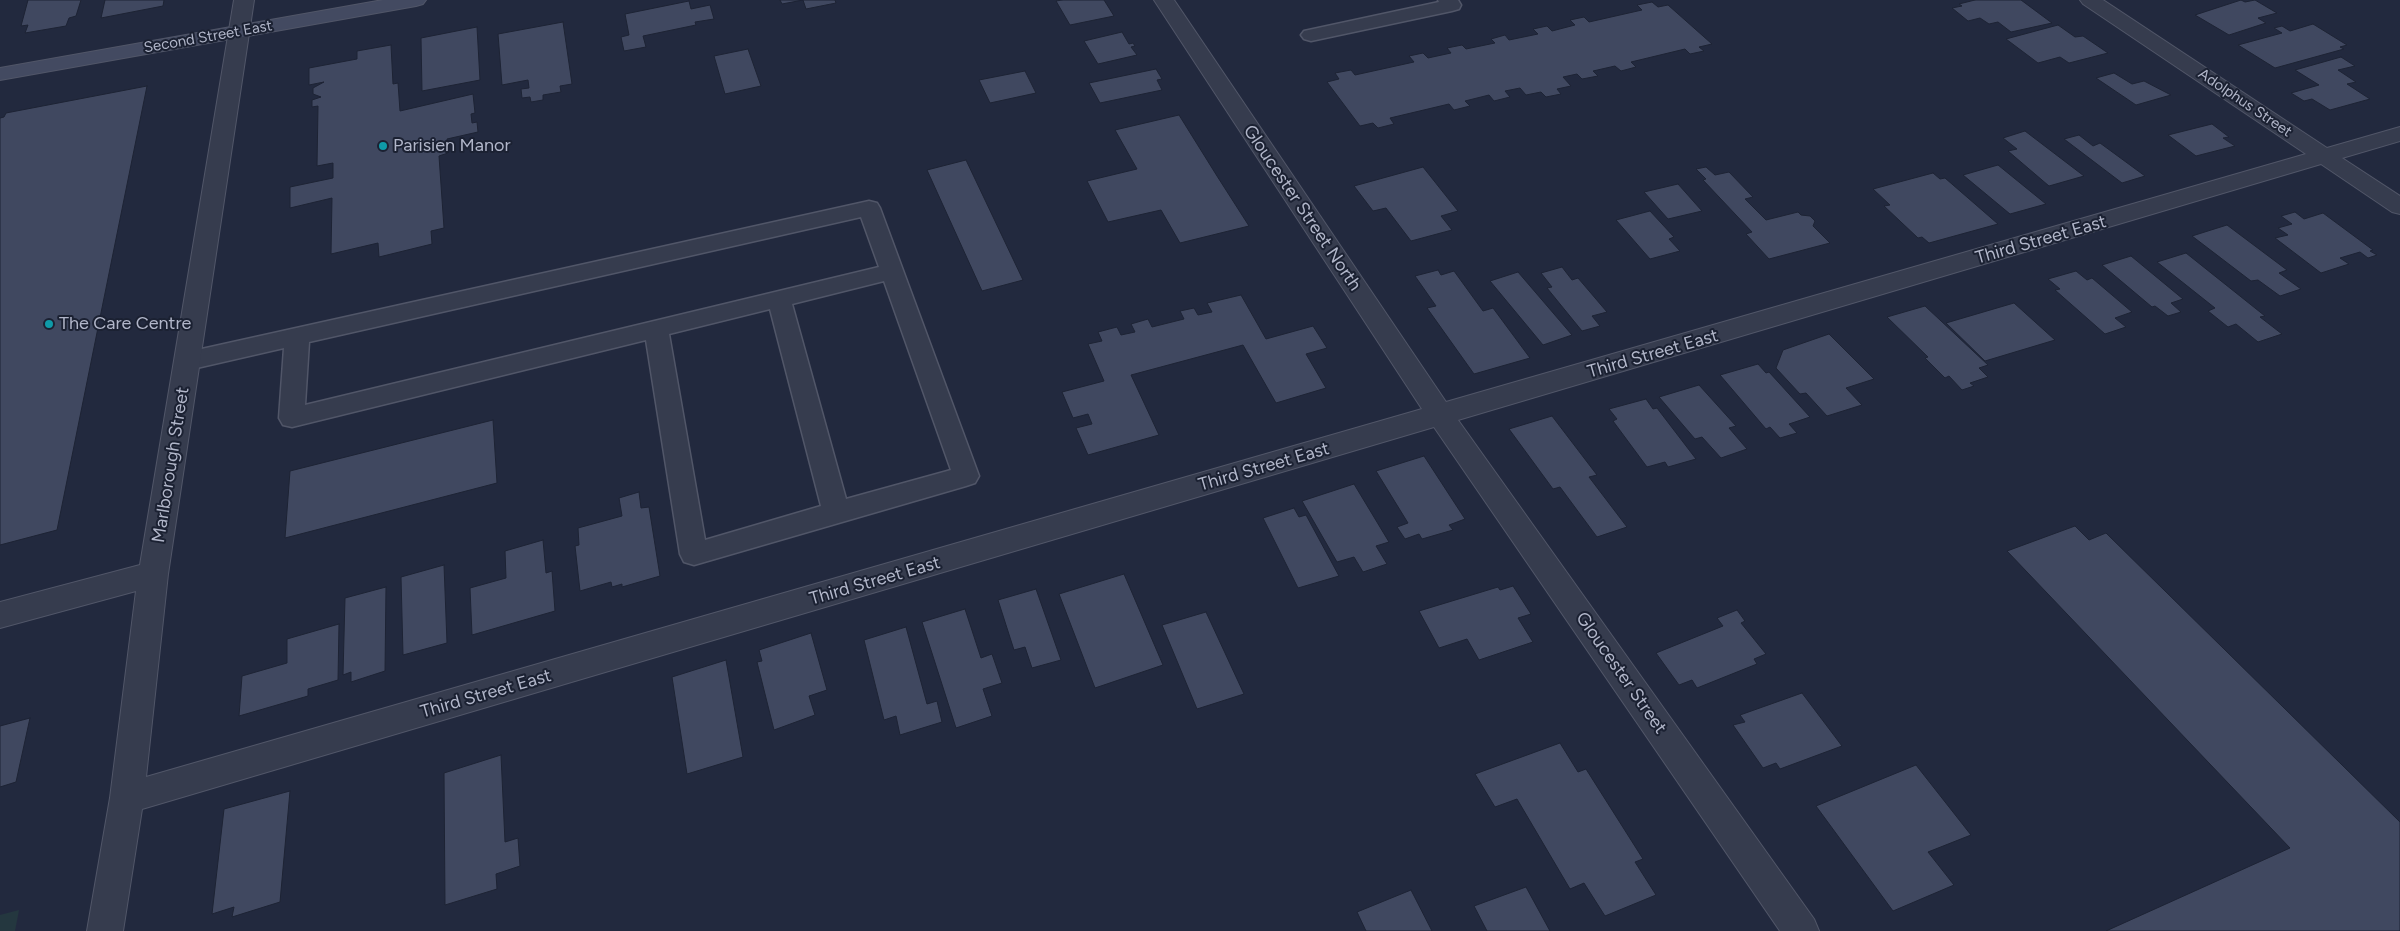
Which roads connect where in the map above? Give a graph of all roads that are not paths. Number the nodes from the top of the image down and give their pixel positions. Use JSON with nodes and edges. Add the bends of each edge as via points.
{"nodes":[{"id":1,"x":244,"y":0,"type":"edge"},
{"id":2,"x":416,"y":0,"type":"edge"},
{"id":3,"x":1164,"y":0,"type":"edge"},
{"id":4,"x":1447,"y":0,"type":"edge"},
{"id":5,"x":2090,"y":0,"type":"edge"},
{"id":6,"x":239,"y":30,"type":"junction"},
{"id":7,"x":1311,"y":35,"type":"dead end"},
{"id":8,"x":0,"y":74,"type":"edge"},
{"id":9,"x":2400,"y":134,"type":"edge"},
{"id":10,"x":2325,"y":156,"type":"junction"},
{"id":11,"x":2400,"y":207,"type":"edge"},
{"id":12,"x":893,"y":271,"type":"junction"},
{"id":13,"x":779,"y":299,"type":"junction"},
{"id":14,"x":656,"y":329,"type":"junction"},
{"id":15,"x":297,"y":337,"type":"junction"},
{"id":16,"x":188,"y":361,"type":"junction"},
{"id":17,"x":1441,"y":416,"type":"junction"},
{"id":18,"x":836,"y":512,"type":"junction"},
{"id":19,"x":153,"y":574,"type":"junction"},
{"id":20,"x":0,"y":616,"type":"edge"},
{"id":21,"x":127,"y":798,"type":"junction"},
{"id":22,"x":105,"y":931,"type":"edge"},
{"id":23,"x":1801,"y":931,"type":"edge"}],
"edges":[{"from":1,"to":6,"type":"street","name":"Marlborough Street"},
{"from":2,"to":6,"type":"main road","name":"Second Street East"},
{"from":3,"to":17,"type":"street","name":"Gloucester Street North"},
{"from":4,"to":7,"type":"lane","via":[[1452,5]]},
{"from":5,"to":10,"type":"street","name":"Adolphus Street"},
{"from":6,"to":8,"type":"main road","name":"Second Street East"},
{"from":6,"to":16,"type":"street","name":"Marlborough Street"},
{"from":9,"to":10,"type":"street","name":"Third Street East"},
{"from":10,"to":11,"type":"street","name":"Adolphus Street"},
{"from":10,"to":17,"type":"street","name":"Third Street East"},
{"from":12,"to":13,"type":"lane"},
{"from":12,"to":15,"type":"lane","via":[[869,208]]},
{"from":12,"to":18,"type":"lane","via":[[966,476]]},
{"from":13,"to":14,"type":"lane"},
{"from":13,"to":18,"type":"lane"},
{"from":14,"to":15,"type":"lane","via":[[292,418]]},
{"from":14,"to":18,"type":"lane","via":[[694,554]]},
{"from":15,"to":16,"type":"lane"},
{"from":16,"to":19,"type":"street","name":"Marlborough Street"},
{"from":17,"to":21,"type":"street","name":"Third Street East"},
{"from":17,"to":23,"type":"street","name":"Gloucester Street"},
{"from":19,"to":20,"type":"street"},
{"from":19,"to":21,"type":"street","name":"Marlborough Street"},
{"from":21,"to":22,"type":"street","name":"Marlborough Street"}]}
